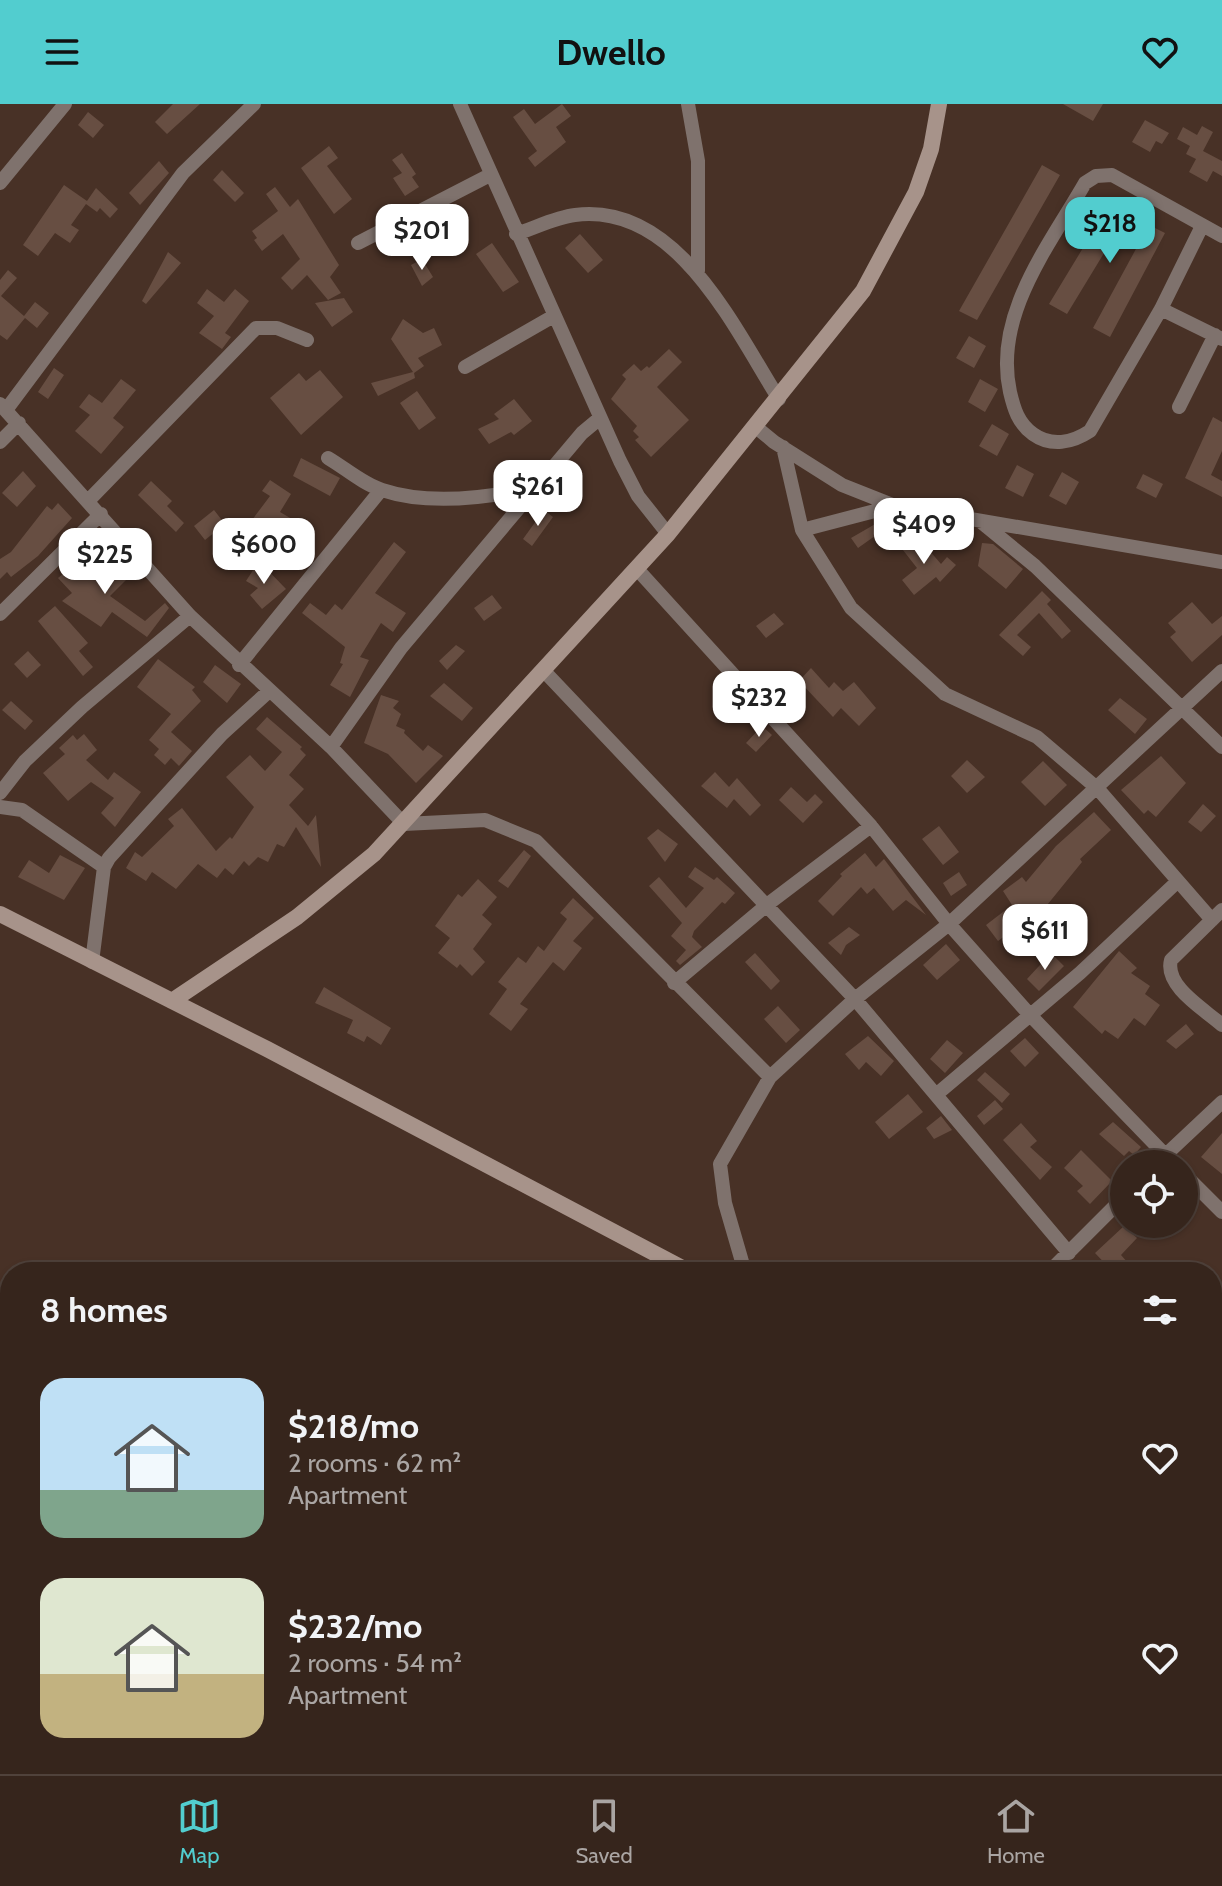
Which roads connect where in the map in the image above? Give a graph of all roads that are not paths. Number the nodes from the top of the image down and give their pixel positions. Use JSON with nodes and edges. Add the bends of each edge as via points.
{"nodes":[{"id":1,"x":65,"y":104,"type":"edge"},
{"id":2,"x":254,"y":104,"type":"edge"},
{"id":3,"x":460,"y":104,"type":"edge"},
{"id":4,"x":688,"y":104,"type":"edge"},
{"id":5,"x":939,"y":104,"type":"edge"},
{"id":6,"x":490,"y":175,"type":"junction"},
{"id":7,"x":0,"y":183,"type":"edge"},
{"id":8,"x":1202,"y":226,"type":"junction"},
{"id":9,"x":516,"y":234,"type":"junction"},
{"id":10,"x":1222,"y":236,"type":"edge"},
{"id":11,"x":358,"y":243,"type":"dead end"},
{"id":12,"x":698,"y":271,"type":"junction"},
{"id":13,"x":1161,"y":309,"type":"junction"},
{"id":14,"x":552,"y":317,"type":"junction"},
{"id":15,"x":1218,"y":337,"type":"edge"},
{"id":16,"x":307,"y":340,"type":"dead end"},
{"id":17,"x":465,"y":367,"type":"dead end"},
{"id":18,"x":779,"y":399,"type":"junction"},
{"id":19,"x":3,"y":407,"type":"edge"},
{"id":20,"x":1179,"y":407,"type":"dead end"},
{"id":21,"x":600,"y":418,"type":"junction"},
{"id":22,"x":19,"y":423,"type":"junction"},
{"id":23,"x":756,"y":427,"type":"junction"},
{"id":24,"x":0,"y":442,"type":"edge"},
{"id":25,"x":783,"y":447,"type":"junction"},
{"id":26,"x":328,"y":458,"type":"dead end"},
{"id":27,"x":537,"y":487,"type":"junction"},
{"id":28,"x":381,"y":490,"type":"junction"},
{"id":29,"x":89,"y":500,"type":"junction"},
{"id":30,"x":895,"y":506,"type":"junction"},
{"id":31,"x":101,"y":514,"type":"junction"},
{"id":32,"x":980,"y":521,"type":"junction"},
{"id":33,"x":802,"y":530,"type":"junction"},
{"id":34,"x":668,"y":534,"type":"junction"},
{"id":35,"x":1222,"y":562,"type":"edge"},
{"id":36,"x":637,"y":569,"type":"junction"},
{"id":37,"x":0,"y":614,"type":"edge"},
{"id":38,"x":190,"y":616,"type":"junction"},
{"id":39,"x":239,"y":665,"type":"junction"},
{"id":40,"x":544,"y":671,"type":"junction"},
{"id":41,"x":1222,"y":671,"type":"edge"},
{"id":42,"x":268,"y":692,"type":"junction"},
{"id":43,"x":1181,"y":709,"type":"junction"},
{"id":44,"x":331,"y":747,"type":"junction"},
{"id":45,"x":1222,"y":747,"type":"edge"},
{"id":46,"x":1098,"y":789,"type":"junction"},
{"id":47,"x":0,"y":793,"type":"edge"},
{"id":48,"x":0,"y":807,"type":"edge"},
{"id":49,"x":404,"y":824,"type":"junction"},
{"id":50,"x":871,"y":826,"type":"junction"},
{"id":51,"x":104,"y":867,"type":"junction"},
{"id":52,"x":1178,"y":881,"type":"junction"},
{"id":53,"x":768,"y":904,"type":"junction"},
{"id":54,"x":0,"y":914,"type":"edge"},
{"id":55,"x":1217,"y":915,"type":"edge"},
{"id":56,"x":949,"y":924,"type":"junction"},
{"id":57,"x":92,"y":962,"type":"junction"},
{"id":58,"x":674,"y":983,"type":"junction"},
{"id":59,"x":855,"y":999,"type":"junction"},
{"id":60,"x":172,"y":1001,"type":"junction"},
{"id":61,"x":1029,"y":1014,"type":"junction"},
{"id":62,"x":1222,"y":1025,"type":"edge"},
{"id":63,"x":770,"y":1077,"type":"junction"},
{"id":64,"x":937,"y":1094,"type":"junction"},
{"id":65,"x":1222,"y":1102,"type":"edge"},
{"id":66,"x":1155,"y":1150,"type":"edge"},
{"id":67,"x":1176,"y":1150,"type":"edge"},
{"id":68,"x":1198,"y":1188,"type":"edge"},
{"id":69,"x":1110,"y":1211,"type":"edge"},
{"id":70,"x":1222,"y":1212,"type":"edge"},
{"id":71,"x":1069,"y":1253,"type":"junction"},
{"id":72,"x":671,"y":1262,"type":"edge"},
{"id":73,"x":742,"y":1262,"type":"edge"},
{"id":74,"x":1060,"y":1262,"type":"edge"}],
"edges":[{"from":1,"to":7,"type":"street"},
{"from":2,"to":19,"type":"street","via":[[183,173]]},
{"from":3,"to":6,"type":"street"},
{"from":4,"to":12,"type":"street","via":[[698,161]]},
{"from":5,"to":18,"type":"street","via":[[916,192],[870,278]]},
{"from":6,"to":9,"type":"street"},
{"from":6,"to":11,"type":"street"},
{"from":8,"to":10,"type":"street"},
{"from":8,"to":13,"type":"street"},
{"from":8,"to":13,"type":"street","via":[[1112,175],[1085,183],[1017,304],[1008,334],[1008,381],[1022,426],[1039,439],[1057,442],[1077,440],[1090,431]]},
{"from":9,"to":12,"type":"street","via":[[574,215],[606,215],[636,224]]},
{"from":9,"to":14,"type":"street"},
{"from":12,"to":18,"type":"street"},
{"from":13,"to":15,"type":"street"},
{"from":14,"to":17,"type":"street"},
{"from":14,"to":21,"type":"street"},
{"from":15,"to":20,"type":"street"},
{"from":16,"to":29,"type":"street","via":[[277,328],[256,328]]},
{"from":18,"to":23,"type":"street"},
{"from":19,"to":22,"type":"street"},
{"from":21,"to":27,"type":"street"},
{"from":21,"to":34,"type":"street","via":[[638,496]]},
{"from":22,"to":24,"type":"street"},
{"from":22,"to":29,"type":"street"},
{"from":23,"to":25,"type":"street"},
{"from":23,"to":34,"type":"street"},
{"from":25,"to":30,"type":"street","via":[[842,485]]},
{"from":25,"to":33,"type":"street"},
{"from":26,"to":28,"type":"street"},
{"from":27,"to":28,"type":"street","via":[[495,496],[433,498]]},
{"from":27,"to":44,"type":"street","via":[[401,648]]},
{"from":28,"to":39,"type":"street"},
{"from":29,"to":31,"type":"street"},
{"from":30,"to":32,"type":"street"},
{"from":30,"to":33,"type":"street"},
{"from":31,"to":37,"type":"street"},
{"from":31,"to":38,"type":"street"},
{"from":32,"to":35,"type":"street"},
{"from":32,"to":43,"type":"street","via":[[1035,566]]},
{"from":33,"to":46,"type":"street","via":[[851,608],[897,653],[945,694],[1037,737]]},
{"from":34,"to":36,"type":"street"},
{"from":36,"to":40,"type":"street"},
{"from":36,"to":50,"type":"street"},
{"from":38,"to":39,"type":"street"},
{"from":38,"to":47,"type":"street","via":[[82,707]]},
{"from":39,"to":42,"type":"street"},
{"from":40,"to":49,"type":"street"},
{"from":40,"to":53,"type":"street"},
{"from":41,"to":43,"type":"street"},
{"from":42,"to":44,"type":"street"},
{"from":42,"to":51,"type":"street","via":[[222,734]]},
{"from":43,"to":45,"type":"street"},
{"from":43,"to":46,"type":"street"},
{"from":44,"to":49,"type":"street"},
{"from":46,"to":52,"type":"street"},
{"from":46,"to":56,"type":"street"},
{"from":48,"to":51,"type":"street","via":[[22,810]]},
{"from":49,"to":58,"type":"street","via":[[485,820],[536,841]]},
{"from":49,"to":60,"type":"street","via":[[337,888]]},
{"from":50,"to":53,"type":"street"},
{"from":50,"to":56,"type":"street"},
{"from":51,"to":57,"type":"street"},
{"from":52,"to":55,"type":"street"},
{"from":52,"to":61,"type":"street"},
{"from":53,"to":58,"type":"street"},
{"from":53,"to":59,"type":"street"},
{"from":54,"to":57,"type":"street"},
{"from":55,"to":62,"type":"street","via":[[1168,969],[1172,981]]},
{"from":56,"to":59,"type":"street"},
{"from":56,"to":61,"type":"street"},
{"from":57,"to":60,"type":"street"},
{"from":58,"to":63,"type":"street"},
{"from":59,"to":63,"type":"street"},
{"from":59,"to":64,"type":"street"},
{"from":60,"to":72,"type":"street"},
{"from":61,"to":64,"type":"street"},
{"from":61,"to":66,"type":"street"},
{"from":63,"to":73,"type":"street","via":[[720,1164]]},
{"from":64,"to":71,"type":"street"},
{"from":65,"to":67,"type":"street"},
{"from":68,"to":70,"type":"street"},
{"from":69,"to":71,"type":"street"},
{"from":71,"to":74,"type":"street"}]}
